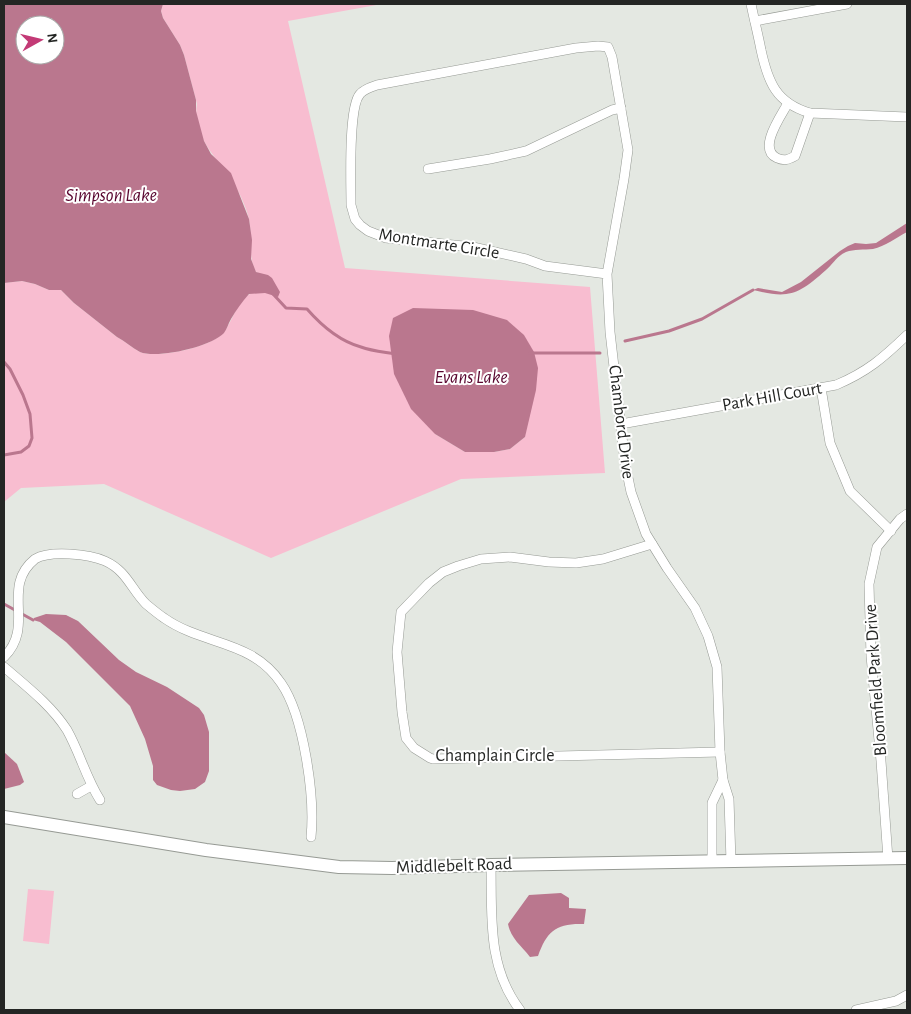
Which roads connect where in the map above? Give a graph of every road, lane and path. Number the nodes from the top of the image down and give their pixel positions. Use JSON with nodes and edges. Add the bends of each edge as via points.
{"nodes":[{"id":1,"x":751,"y":4,"type":"edge"},
{"id":2,"x":847,"y":4,"type":"edge"},
{"id":3,"x":755,"y":21,"type":"junction"},
{"id":4,"x":608,"y":47,"type":"joint"},
{"id":5,"x":788,"y":103,"type":"junction"},
{"id":6,"x":622,"y":108,"type":"junction"},
{"id":7,"x":810,"y":113,"type":"junction"},
{"id":8,"x":907,"y":117,"type":"edge"},
{"id":9,"x":428,"y":169,"type":"dead end"},
{"id":10,"x":607,"y":274,"type":"junction"},
{"id":11,"x":907,"y":335,"type":"edge"},
{"id":12,"x":821,"y":388,"type":"junction"},
{"id":13,"x":621,"y":424,"type":"junction"},
{"id":14,"x":907,"y":514,"type":"edge"},
{"id":15,"x":890,"y":530,"type":"junction"},
{"id":16,"x":652,"y":544,"type":"junction"},
{"id":17,"x":4,"y":657,"type":"edge"},
{"id":18,"x":4,"y":667,"type":"edge"},
{"id":19,"x":720,"y":752,"type":"junction"},
{"id":20,"x":723,"y":780,"type":"junction"},
{"id":21,"x":91,"y":786,"type":"junction"},
{"id":22,"x":77,"y":794,"type":"dead end"},
{"id":23,"x":100,"y":800,"type":"dead end"},
{"id":24,"x":4,"y":817,"type":"edge"},
{"id":25,"x":311,"y":837,"type":"dead end"},
{"id":26,"x":907,"y":858,"type":"edge"},
{"id":27,"x":888,"y":859,"type":"junction"},
{"id":28,"x":712,"y":861,"type":"junction"},
{"id":29,"x":731,"y":862,"type":"junction"},
{"id":30,"x":490,"y":865,"type":"junction"},
{"id":31,"x":907,"y":995,"type":"edge"},
{"id":32,"x":520,"y":1010,"type":"edge"},
{"id":33,"x":856,"y":1010,"type":"edge"}],
"edges":[{"from":1,"to":3,"type":"street"},
{"from":2,"to":3,"type":"street"},
{"from":3,"to":5,"type":"street","via":[[766,74]]},
{"from":4,"to":6,"type":"street","name":"Chambord Drive"},
{"from":4,"to":10,"type":"street","name":"Montmarte Circle","via":[[576,48],[366,89],[359,94],[353,110],[351,204],[360,225],[368,232],[386,238],[473,247],[544,266]]},
{"from":5,"to":7,"type":"street"},
{"from":5,"to":7,"type":"street","via":[[771,135],[769,152],[774,157],[788,160],[795,156]]},
{"from":6,"to":9,"type":"street","via":[[526,151]]},
{"from":6,"to":10,"type":"street","name":"Chambord Drive","via":[[628,150]]},
{"from":7,"to":8,"type":"street"},
{"from":10,"to":13,"type":"street","name":"Chambord Drive"},
{"from":11,"to":12,"type":"street","name":"Park Hill Court","via":[[882,359],[858,375]]},
{"from":12,"to":13,"type":"street","name":"Park Hill Court"},
{"from":12,"to":15,"type":"street","via":[[830,442],[850,491]]},
{"from":13,"to":16,"type":"street","name":"Chambord Drive","via":[[631,492]]},
{"from":14,"to":15,"type":"street","name":"Bloomfield Park Drive"},
{"from":15,"to":27,"type":"street","name":"Bloomfield Park Drive","via":[[877,547],[869,584],[871,656]]},
{"from":16,"to":19,"type":"street","name":"Chambord Drive","via":[[695,608],[708,636],[717,668]]},
{"from":16,"to":19,"type":"street","name":"Champlain Circle","via":[[603,559],[576,563],[510,557],[481,559],[444,572],[429,583],[401,612],[397,652],[406,738],[414,748],[430,758]]},
{"from":17,"to":25,"type":"street","via":[[16,631],[11,592],[15,579],[24,568],[44,555],[88,556],[105,561],[121,571],[145,603],[175,625],[243,650],[270,668],[291,699],[297,720],[310,781]]},
{"from":18,"to":21,"type":"street","via":[[66,728]]},
{"from":19,"to":20,"type":"street","name":"Chambord Drive"},
{"from":20,"to":28,"type":"street","via":[[712,803]]},
{"from":20,"to":29,"type":"street","name":"Chambord Drive","via":[[729,799]]},
{"from":21,"to":22,"type":"street"},
{"from":21,"to":23,"type":"street"},
{"from":24,"to":30,"type":"street","name":"Middlebelt Road","via":[[320,865],[392,868]]},
{"from":26,"to":27,"type":"street","name":"Middlebelt Road"},
{"from":27,"to":29,"type":"street","name":"Middlebelt Road"},
{"from":28,"to":29,"type":"street","name":"Middlebelt Road"},
{"from":28,"to":30,"type":"street","name":"Middlebelt Road"},
{"from":30,"to":32,"type":"street","via":[[495,952],[501,977]]},
{"from":31,"to":33,"type":"street","via":[[896,1001]]}]}
